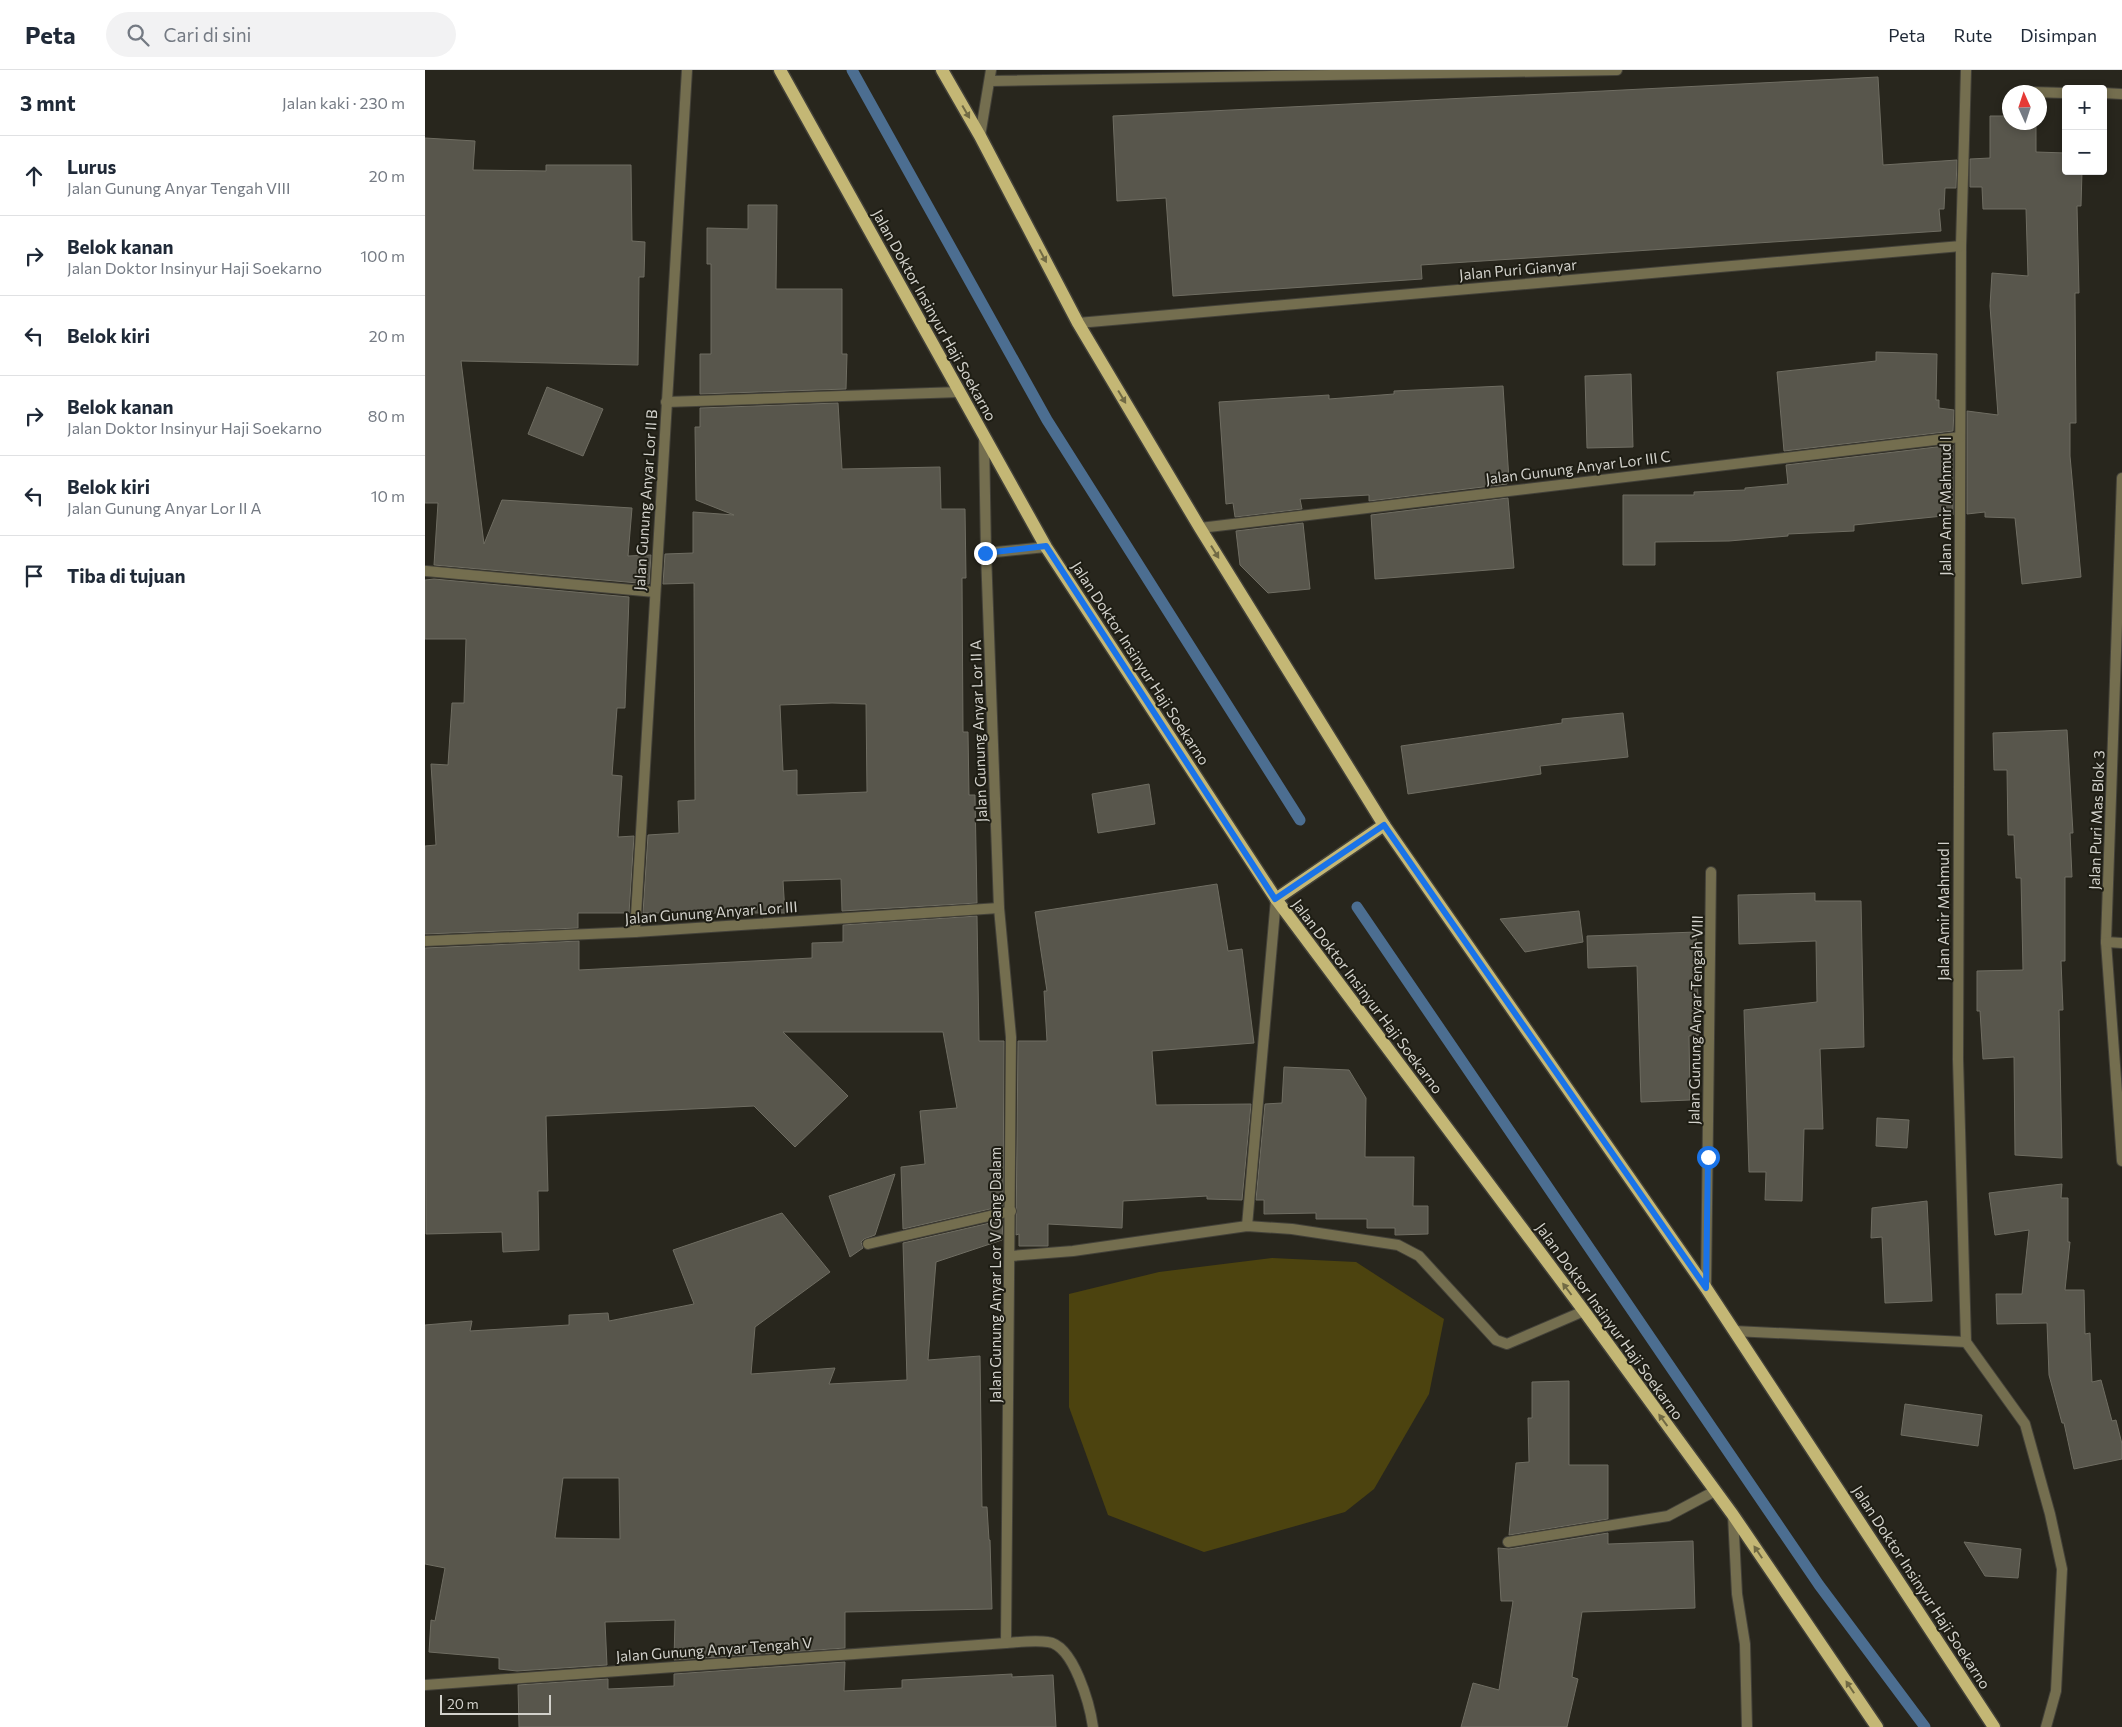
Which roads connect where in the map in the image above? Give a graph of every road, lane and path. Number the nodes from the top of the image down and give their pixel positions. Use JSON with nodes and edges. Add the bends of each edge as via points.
{"nodes":[{"id":1,"x":687,"y":70,"type":"edge"},
{"id":2,"x":780,"y":70,"type":"edge"},
{"id":3,"x":942,"y":70,"type":"edge"},
{"id":4,"x":991,"y":70,"type":"edge"},
{"id":5,"x":1617,"y":70,"type":"edge"},
{"id":6,"x":1966,"y":70,"type":"edge"},
{"id":7,"x":991,"y":81,"type":"junction"},
{"id":8,"x":2047,"y":92,"type":"edge"},
{"id":9,"x":2062,"y":92,"type":"edge"},
{"id":10,"x":2107,"y":93,"type":"edge"},
{"id":11,"x":2122,"y":94,"type":"edge"},
{"id":12,"x":980,"y":136,"type":"junction"},
{"id":13,"x":1961,"y":246,"type":"junction"},
{"id":14,"x":1078,"y":323,"type":"junction"},
{"id":15,"x":960,"y":392,"type":"junction"},
{"id":16,"x":666,"y":402,"type":"junction"},
{"id":17,"x":984,"y":437,"type":"junction"},
{"id":18,"x":1960,"y":438,"type":"junction"},
{"id":19,"x":2122,"y":478,"type":"edge"},
{"id":20,"x":1200,"y":528,"type":"junction"},
{"id":21,"x":1046,"y":546,"type":"junction"},
{"id":22,"x":985,"y":553,"type":"junction"},
{"id":23,"x":425,"y":571,"type":"edge"},
{"id":24,"x":655,"y":592,"type":"junction"},
{"id":25,"x":2119,"y":631,"type":"edge"},
{"id":26,"x":2119,"y":684,"type":"edge"},
{"id":27,"x":1384,"y":825,"type":"junction"},
{"id":28,"x":1711,"y":872,"type":"dead end"},
{"id":29,"x":1275,"y":899,"type":"junction"},
{"id":30,"x":999,"y":908,"type":"junction"},
{"id":31,"x":635,"y":932,"type":"junction"},
{"id":32,"x":425,"y":941,"type":"edge"},
{"id":33,"x":2106,"y":942,"type":"junction"},
{"id":34,"x":2122,"y":942,"type":"edge"},
{"id":35,"x":2122,"y":1162,"type":"edge"},
{"id":36,"x":1011,"y":1211,"type":"junction"},
{"id":37,"x":1247,"y":1226,"type":"junction"},
{"id":38,"x":868,"y":1244,"type":"dead end"},
{"id":39,"x":1011,"y":1256,"type":"junction"},
{"id":40,"x":1706,"y":1288,"type":"junction"},
{"id":41,"x":1584,"y":1311,"type":"junction"},
{"id":42,"x":1734,"y":1331,"type":"junction"},
{"id":43,"x":1966,"y":1342,"type":"junction"},
{"id":44,"x":1715,"y":1491,"type":"junction"},
{"id":45,"x":1733,"y":1515,"type":"junction"},
{"id":46,"x":1508,"y":1542,"type":"dead end"},
{"id":47,"x":1006,"y":1643,"type":"junction"},
{"id":48,"x":425,"y":1686,"type":"edge"},
{"id":49,"x":1093,"y":1727,"type":"edge"},
{"id":50,"x":1747,"y":1727,"type":"edge"},
{"id":51,"x":1877,"y":1727,"type":"edge"},
{"id":52,"x":1994,"y":1727,"type":"edge"},
{"id":53,"x":2046,"y":1727,"type":"edge"}],
"edges":[{"from":1,"to":16,"type":"street","name":"Jalan Gunung Anyar Lor II B"},
{"from":2,"to":15,"type":"main road","name":"Jalan Doktor Insinyur Haji Soekarno"},
{"from":3,"to":12,"type":"main road","name":"Jalan Doktor Insinyur Haji Soekarno","one_way":true},
{"from":4,"to":7,"type":"street"},
{"from":5,"to":7,"type":"street"},
{"from":6,"to":13,"type":"street","name":"Jalan Amir Mahmud I"},
{"from":7,"to":12,"type":"street"},
{"from":8,"to":9,"type":"street"},
{"from":10,"to":11,"type":"street"},
{"from":12,"to":14,"type":"main road","name":"Jalan Doktor Insinyur Haji Soekarno","one_way":true},
{"from":13,"to":14,"type":"street","name":"Jalan Puri Gianyar"},
{"from":13,"to":18,"type":"street","name":"Jalan Amir Mahmud I"},
{"from":14,"to":20,"type":"main road","name":"Jalan Doktor Insinyur Haji Soekarno","one_way":true},
{"from":15,"to":16,"type":"street"},
{"from":15,"to":17,"type":"main road","name":"Jalan Doktor Insinyur Haji Soekarno"},
{"from":16,"to":24,"type":"street","name":"Jalan Gunung Anyar Lor II B"},
{"from":17,"to":21,"type":"main road","name":"Jalan Doktor Insinyur Haji Soekarno"},
{"from":17,"to":22,"type":"street","name":"Jalan Gunung Anyar Lor II A"},
{"from":18,"to":20,"type":"street","name":"Jalan Gunung Anyar Lor III C"},
{"from":18,"to":43,"type":"street","name":"Jalan Amir Mahmud I","via":[[1958,1059]]},
{"from":19,"to":25,"type":"street","name":"Jalan Puri Mas Blok 3"},
{"from":20,"to":27,"type":"main road","name":"Jalan Doktor Insinyur Haji Soekarno","one_way":true},
{"from":21,"to":22,"type":"street"},
{"from":21,"to":29,"type":"main road","name":"Jalan Doktor Insinyur Haji Soekarno"},
{"from":22,"to":30,"type":"street","name":"Jalan Gunung Anyar Lor II A"},
{"from":23,"to":24,"type":"street"},
{"from":24,"to":31,"type":"street","name":"Jalan Gunung Anyar Lor II B"},
{"from":25,"to":26,"type":"street","name":"Jalan Puri Mas Blok 3"},
{"from":26,"to":33,"type":"street","name":"Jalan Puri Mas Blok 3"},
{"from":27,"to":29,"type":"main road"},
{"from":27,"to":40,"type":"main road","name":"Jalan Doktor Insinyur Haji Soekarno"},
{"from":28,"to":40,"type":"street","name":"Jalan Gunung Anyar Tengah VIII"},
{"from":29,"to":37,"type":"street"},
{"from":41,"to":29,"type":"main road","name":"Jalan Doktor Insinyur Haji Soekarno","one_way":true},
{"from":30,"to":31,"type":"street","name":"Jalan Gunung Anyar Lor III"},
{"from":30,"to":36,"type":"street","name":"Jalan Gunung Anyar Lor V Gang Dalam","via":[[1011,1037]]},
{"from":31,"to":32,"type":"street","name":"Jalan Gunung Anyar Lor III"},
{"from":33,"to":34,"type":"street"},
{"from":33,"to":35,"type":"street","name":"Jalan Puri Mas Blok 3"},
{"from":36,"to":38,"type":"street"},
{"from":36,"to":39,"type":"street","name":"Jalan Gunung Anyar Lor V Gang Dalam"},
{"from":37,"to":39,"type":"street","via":[[1073,1251]]},
{"from":37,"to":41,"type":"street","via":[[1291,1229],[1398,1245],[1419,1256],[1496,1340],[1507,1344]]},
{"from":39,"to":47,"type":"street","name":"Jalan Gunung Anyar Lor V Gang Dalam"},
{"from":40,"to":42,"type":"main road","name":"Jalan Doktor Insinyur Haji Soekarno"},
{"from":44,"to":41,"type":"main road","name":"Jalan Doktor Insinyur Haji Soekarno","one_way":true},
{"from":42,"to":43,"type":"street"},
{"from":42,"to":52,"type":"main road","name":"Jalan Doktor Insinyur Haji Soekarno"},
{"from":43,"to":53,"type":"street","via":[[2025,1424],[2051,1514],[2062,1569],[2056,1691]]},
{"from":44,"to":45,"type":"main road","name":"Jalan Doktor Insinyur Haji Soekarno"},
{"from":44,"to":46,"type":"street","via":[[1668,1516]]},
{"from":45,"to":50,"type":"street","via":[[1737,1594],[1745,1644]]},
{"from":51,"to":45,"type":"main road","name":"Jalan Doktor Insinyur Haji Soekarno","one_way":true},
{"from":47,"to":48,"type":"street","name":"Jalan Gunung Anyar Tengah V"},
{"from":47,"to":49,"type":"street","name":"Jalan Gunung Anyar Tengah V","via":[[1050,1642],[1061,1648],[1089,1702]]}]}
